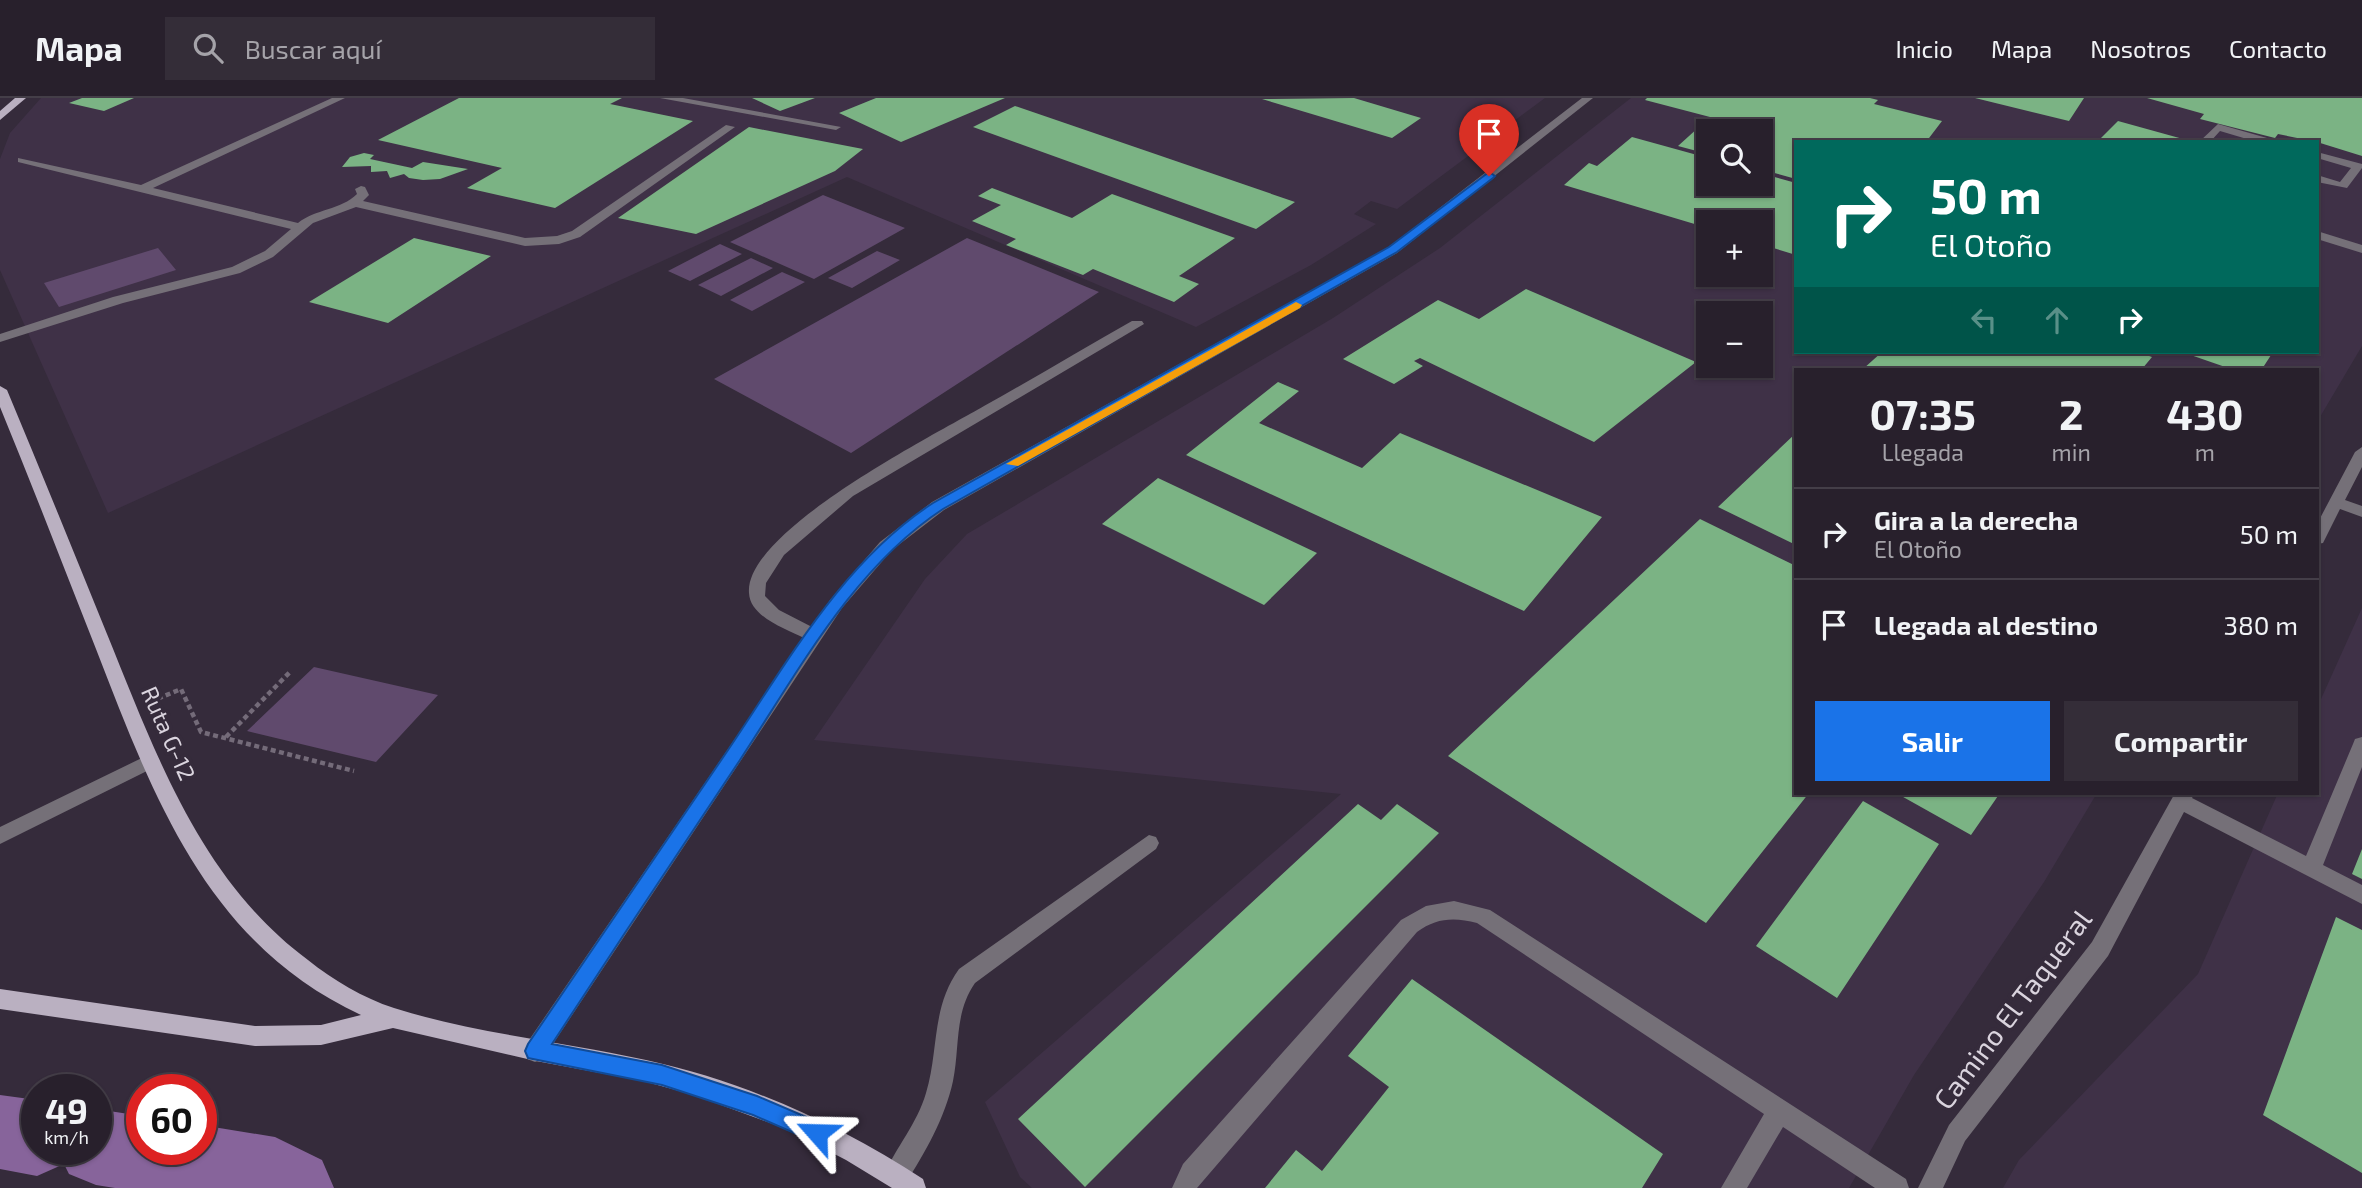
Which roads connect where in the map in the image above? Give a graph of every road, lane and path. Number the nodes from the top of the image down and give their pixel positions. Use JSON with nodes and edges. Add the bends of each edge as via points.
{"nodes":[{"id":1,"x":21,"y":98,"type":"edge"},
{"id":2,"x":340,"y":98,"type":"edge"},
{"id":3,"x":665,"y":98,"type":"edge"},
{"id":4,"x":1588,"y":98,"type":"edge"},
{"id":5,"x":0,"y":117,"type":"edge"},
{"id":6,"x":730,"y":127,"type":"dead end"},
{"id":7,"x":836,"y":127,"type":"dead end"},
{"id":8,"x":2206,"y":140,"type":"edge"},
{"id":9,"x":2263,"y":140,"type":"edge"},
{"id":10,"x":2319,"y":156,"type":"edge"},
{"id":11,"x":22,"y":160,"type":"dead end"},
{"id":12,"x":2319,"y":179,"type":"edge"},
{"id":13,"x":361,"y":189,"type":"dead end"},
{"id":14,"x":142,"y":190,"type":"junction"},
{"id":15,"x":355,"y":203,"type":"junction"},
{"id":16,"x":298,"y":227,"type":"junction"},
{"id":17,"x":2319,"y":236,"type":"edge"},
{"id":18,"x":2362,"y":248,"type":"edge"},
{"id":19,"x":1137,"y":324,"type":"dead end"},
{"id":20,"x":0,"y":338,"type":"edge"},
{"id":21,"x":0,"y":390,"type":"edge"},
{"id":22,"x":6,"y":423,"type":"edge"},
{"id":23,"x":2362,"y":452,"type":"edge"},
{"id":24,"x":2336,"y":502,"type":"junction"},
{"id":25,"x":2362,"y":512,"type":"edge"},
{"id":26,"x":2319,"y":535,"type":"edge"},
{"id":27,"x":814,"y":635,"type":"junction"},
{"id":28,"x":291,"y":671,"type":"dead end"},
{"id":29,"x":130,"y":710,"type":"junction"},
{"id":30,"x":225,"y":738,"type":"junction"},
{"id":31,"x":2362,"y":744,"type":"edge"},
{"id":32,"x":150,"y":761,"type":"junction"},
{"id":33,"x":354,"y":771,"type":"dead end"},
{"id":34,"x":2183,"y":797,"type":"edge"},
{"id":35,"x":0,"y":836,"type":"edge"},
{"id":36,"x":1149,"y":843,"type":"dead end"},
{"id":37,"x":2311,"y":869,"type":"junction"},
{"id":38,"x":2362,"y":895,"type":"edge"},
{"id":39,"x":0,"y":999,"type":"edge"},
{"id":40,"x":393,"y":1018,"type":"junction"},
{"id":41,"x":535,"y":1051,"type":"junction"},
{"id":42,"x":1780,"y":1110,"type":"junction"},
{"id":43,"x":905,"y":1182,"type":"edge"},
{"id":44,"x":1184,"y":1188,"type":"edge"},
{"id":45,"x":1733,"y":1188,"type":"edge"},
{"id":46,"x":1897,"y":1188,"type":"edge"},
{"id":47,"x":1930,"y":1188,"type":"edge"}],
"edges":[{"from":1,"to":5,"type":"main road"},
{"from":2,"to":14,"type":"street"},
{"from":3,"to":7,"type":"street"},
{"from":4,"to":27,"type":"street","via":[[1393,250],[909,525],[877,556]]},
{"from":6,"to":15,"type":"street","via":[[576,234],[559,240],[525,242]]},
{"from":8,"to":9,"type":"street","via":[[2218,127]]},
{"from":10,"to":12,"type":"street","via":[[2358,166],[2343,186]]},
{"from":11,"to":14,"type":"street"},
{"from":13,"to":15,"type":"street","via":[[363,195]]},
{"from":14,"to":16,"type":"street"},
{"from":15,"to":16,"type":"street"},
{"from":16,"to":20,"type":"street","via":[[270,254],[236,270],[118,300]]},
{"from":17,"to":18,"type":"street"},
{"from":19,"to":27,"type":"street","via":[[859,484],[771,558],[756,585],[763,606]]},
{"from":21,"to":22,"type":"main road","name":"Ruta G-12"},
{"from":22,"to":29,"type":"main road","name":"Ruta G-12"},
{"from":23,"to":24,"type":"street"},
{"from":24,"to":25,"type":"street"},
{"from":24,"to":26,"type":"street"},
{"from":27,"to":41,"type":"street"},
{"from":28,"to":30,"type":"path"},
{"from":29,"to":30,"type":"path","via":[[181,689],[201,732]]},
{"from":29,"to":32,"type":"main road","name":"Ruta G-12"},
{"from":30,"to":33,"type":"path"},
{"from":31,"to":37,"type":"street"},
{"from":32,"to":35,"type":"street"},
{"from":32,"to":40,"type":"main road","name":"Ruta G-12","via":[[207,869],[248,923],[311,976]]},
{"from":34,"to":37,"type":"street"},
{"from":34,"to":47,"type":"street","name":"Camino El Taqueral","via":[[2100,949],[1956,1133]]},
{"from":36,"to":43,"type":"street","via":[[958,986],[951,1001],[938,1094]]},
{"from":37,"to":38,"type":"street"},
{"from":39,"to":40,"type":"main road","via":[[255,1036],[321,1035]]},
{"from":40,"to":41,"type":"main road"},
{"from":41,"to":43,"type":"main road","via":[[621,1065],[716,1091],[825,1136]]},
{"from":42,"to":44,"type":"street","via":[[1483,916],[1440,910],[1409,926],[1192,1173]]},
{"from":42,"to":45,"type":"street"},
{"from":42,"to":46,"type":"street"}]}
